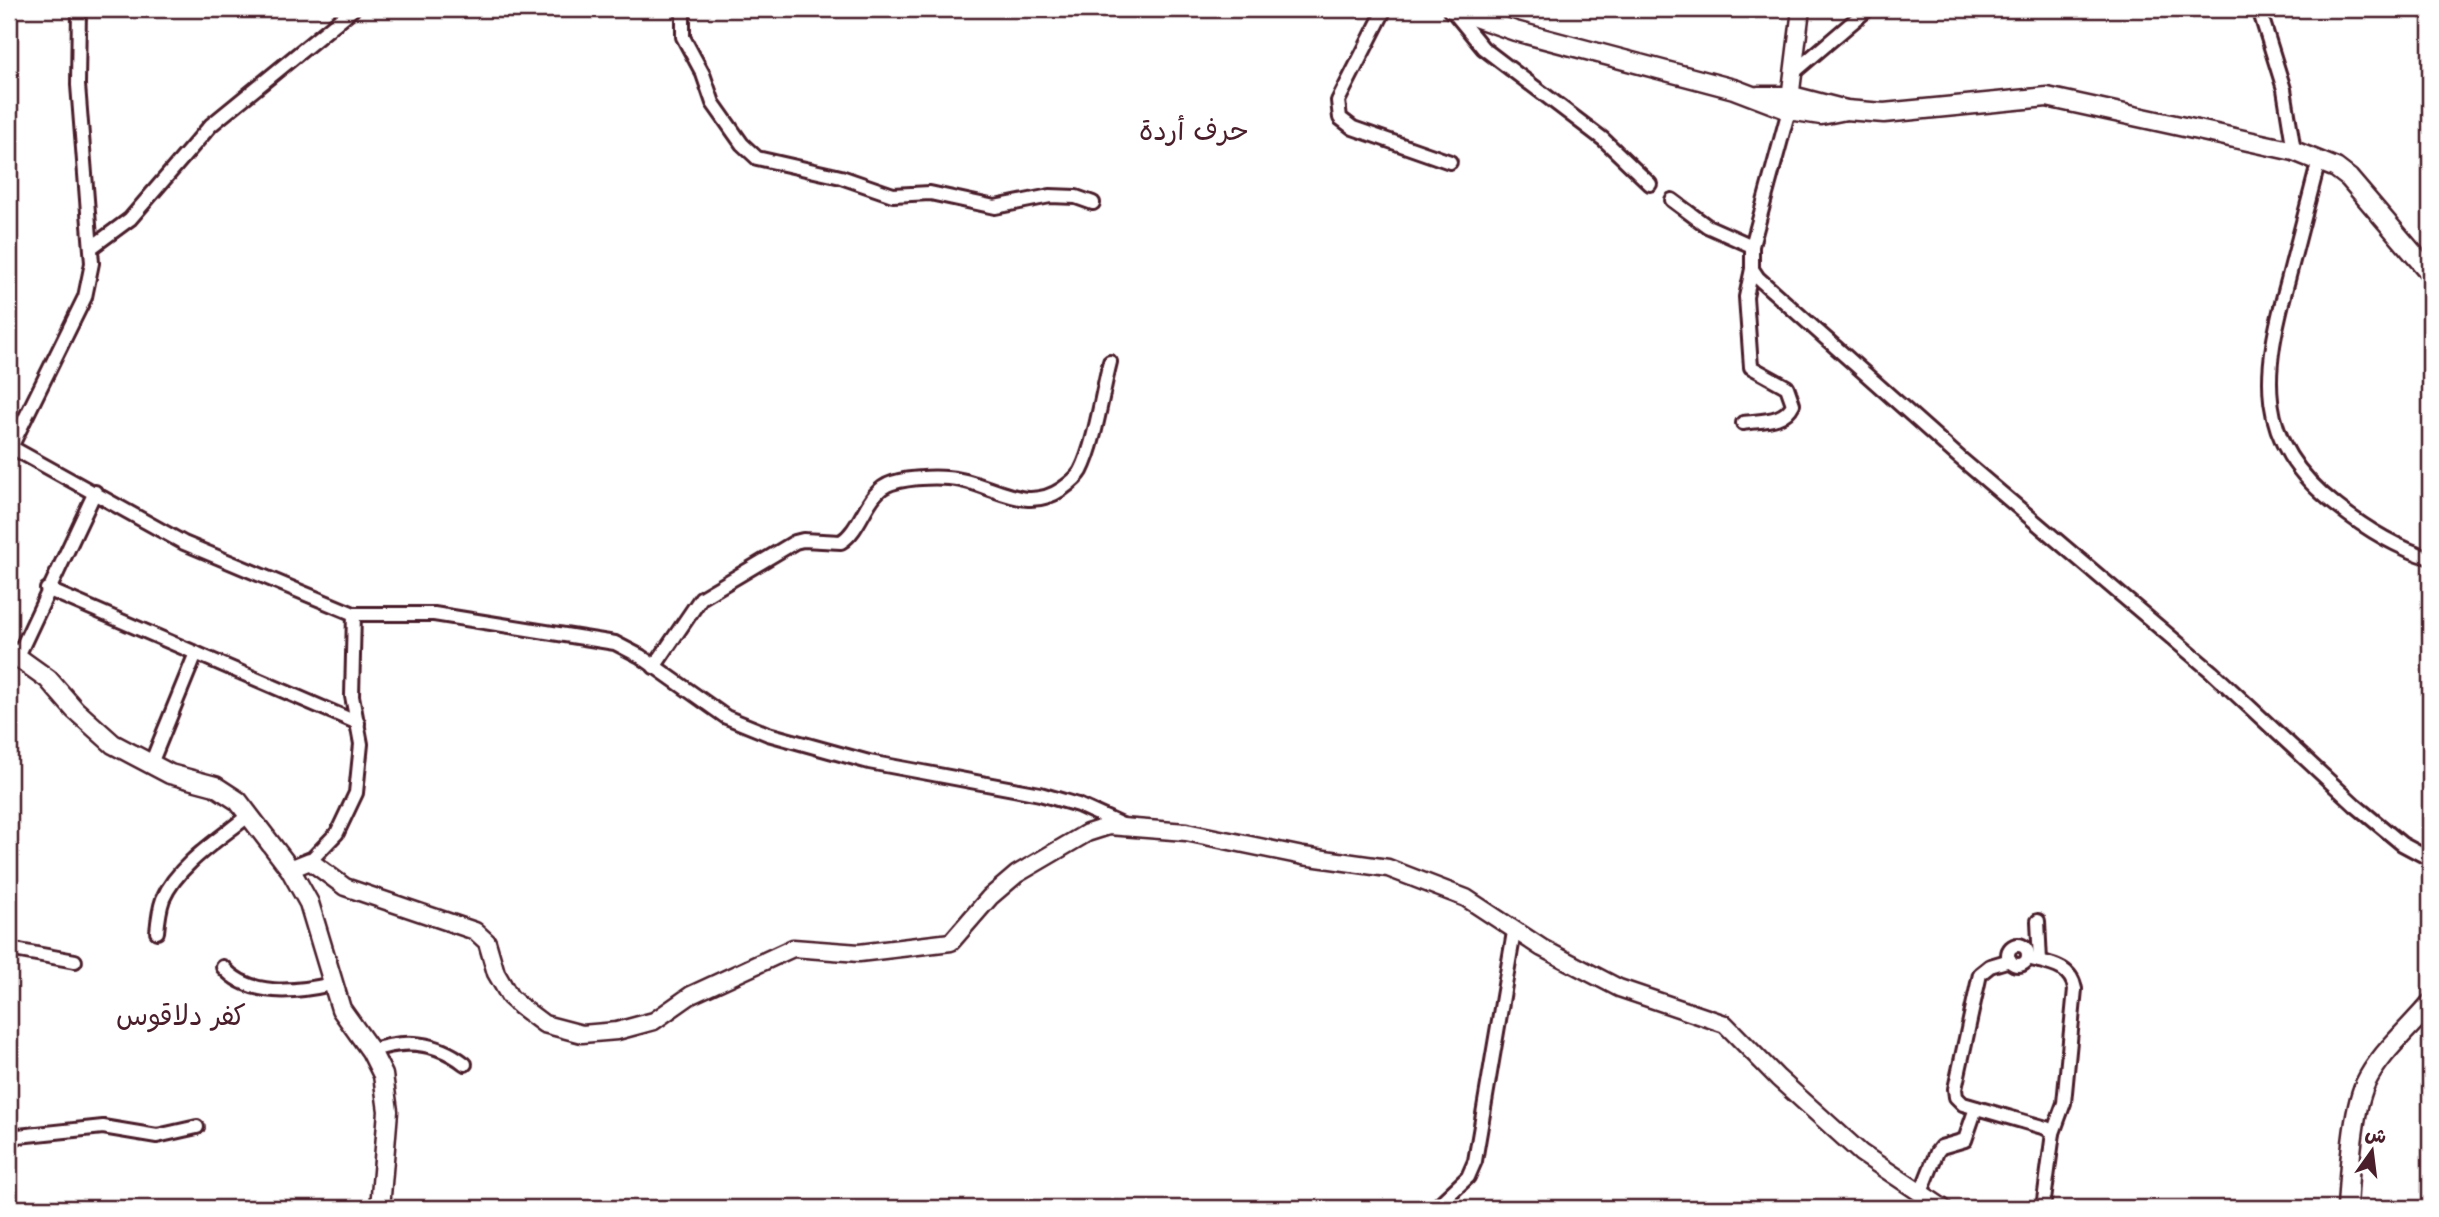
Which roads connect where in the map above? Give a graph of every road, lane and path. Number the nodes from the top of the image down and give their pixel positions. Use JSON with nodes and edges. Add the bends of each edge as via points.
{"nodes":[{"id":1,"x":79,"y":9,"type":"edge"},
{"id":2,"x":353,"y":9,"type":"edge"},
{"id":3,"x":683,"y":9,"type":"edge"},
{"id":4,"x":1385,"y":9,"type":"edge"},
{"id":5,"x":1452,"y":9,"type":"edge"},
{"id":6,"x":1801,"y":9,"type":"edge"},
{"id":7,"x":1867,"y":9,"type":"edge"},
{"id":8,"x":2259,"y":9,"type":"edge"},
{"id":9,"x":1793,"y":73,"type":"junction"},
{"id":10,"x":1790,"y":103,"type":"junction"},
{"id":11,"x":2294,"y":151,"type":"junction"},
{"id":12,"x":2319,"y":160,"type":"junction"},
{"id":13,"x":1450,"y":162,"type":"dead end"},
{"id":14,"x":1650,"y":184,"type":"dead end"},
{"id":15,"x":1672,"y":200,"type":"dead end"},
{"id":16,"x":1093,"y":203,"type":"dead end"},
{"id":17,"x":1752,"y":246,"type":"junction"},
{"id":18,"x":92,"y":247,"type":"junction"},
{"id":19,"x":1752,"y":269,"type":"junction"},
{"id":20,"x":2430,"y":273,"type":"edge"},
{"id":21,"x":1110,"y":362,"type":"dead end"},
{"id":22,"x":1743,"y":423,"type":"dead end"},
{"id":23,"x":10,"y":449,"type":"edge"},
{"id":24,"x":95,"y":492,"type":"junction"},
{"id":25,"x":2430,"y":558,"type":"edge"},
{"id":26,"x":47,"y":589,"type":"junction"},
{"id":27,"x":354,"y":614,"type":"junction"},
{"id":28,"x":14,"y":653,"type":"edge"},
{"id":29,"x":196,"y":653,"type":"junction"},
{"id":30,"x":654,"y":667,"type":"junction"},
{"id":31,"x":358,"y":723,"type":"junction"},
{"id":32,"x":150,"y":766,"type":"junction"},
{"id":33,"x":249,"y":815,"type":"junction"},
{"id":34,"x":1122,"y":825,"type":"junction"},
{"id":35,"x":2430,"y":859,"type":"edge"},
{"id":36,"x":310,"y":861,"type":"junction"},
{"id":37,"x":290,"y":869,"type":"junction"},
{"id":38,"x":2039,"y":921,"type":"dead end"},
{"id":39,"x":157,"y":932,"type":"dead end"},
{"id":40,"x":1514,"y":932,"type":"junction"},
{"id":41,"x":9,"y":949,"type":"edge"},
{"id":42,"x":2034,"y":959,"type":"junction"},
{"id":43,"x":75,"y":961,"type":"dead end"},
{"id":44,"x":223,"y":967,"type":"dead end"},
{"id":45,"x":332,"y":984,"type":"junction"},
{"id":46,"x":2430,"y":1004,"type":"edge"},
{"id":47,"x":370,"y":1051,"type":"junction"},
{"id":48,"x":465,"y":1064,"type":"dead end"},
{"id":49,"x":1976,"y":1108,"type":"junction"},
{"id":50,"x":197,"y":1127,"type":"dead end"},
{"id":51,"x":2053,"y":1133,"type":"junction"},
{"id":52,"x":9,"y":1142,"type":"edge"},
{"id":53,"x":1920,"y":1195,"type":"junction"},
{"id":54,"x":380,"y":1208,"type":"edge"},
{"id":55,"x":1435,"y":1208,"type":"edge"},
{"id":56,"x":1943,"y":1208,"type":"edge"},
{"id":57,"x":2043,"y":1208,"type":"edge"},
{"id":58,"x":2347,"y":1208,"type":"edge"}],
"edges":[{"from":1,"to":18,"type":"street","via":[[78,85]]},
{"from":2,"to":18,"type":"street","via":[[211,125],[130,219]]},
{"from":3,"to":16,"type":"street","via":[[683,37],[713,103],[741,144],[757,158],[841,177],[893,195],[930,193],[995,207],[1050,197],[1076,197]]},
{"from":4,"to":13,"type":"street","via":[[1338,101],[1340,118],[1353,128]]},
{"from":5,"to":10,"type":"main road","via":[[1515,31]]},
{"from":5,"to":14,"type":"street","via":[[1483,48],[1602,139]]},
{"from":6,"to":9,"type":"street"},
{"from":7,"to":9,"type":"street"},
{"from":8,"to":11,"type":"street","via":[[2284,89]]},
{"from":9,"to":10,"type":"street"},
{"from":10,"to":11,"type":"main road","via":[[1821,115],[2047,97]]},
{"from":10,"to":17,"type":"street"},
{"from":11,"to":12,"type":"main road"},
{"from":12,"to":20,"type":"main road","via":[[2363,191]]},
{"from":12,"to":25,"type":"street","via":[[2272,340],[2268,390],[2276,424],[2288,453],[2324,496],[2383,538]]},
{"from":15,"to":17,"type":"street","via":[[1707,226]]},
{"from":17,"to":19,"type":"street"},
{"from":18,"to":23,"type":"street","via":[[85,297]]},
{"from":19,"to":22,"type":"street","via":[[1746,297],[1751,367],[1787,387],[1793,404],[1780,418]]},
{"from":19,"to":35,"type":"street","via":[[1960,457],[2212,672],[2355,804],[2402,844]]},
{"from":21,"to":30,"type":"street","via":[[1081,472],[1062,489],[1051,496],[1019,499],[961,480],[893,482],[878,490],[841,542],[795,542],[701,598]]},
{"from":23,"to":24,"type":"street"},
{"from":24,"to":26,"type":"street"},
{"from":24,"to":27,"type":"street","via":[[184,543]]},
{"from":26,"to":28,"type":"street"},
{"from":26,"to":29,"type":"street"},
{"from":27,"to":30,"type":"street","via":[[426,613],[577,636],[615,643]]},
{"from":27,"to":31,"type":"street","via":[[351,679]]},
{"from":28,"to":32,"type":"main road","via":[[48,679],[101,736]]},
{"from":29,"to":31,"type":"street"},
{"from":29,"to":32,"type":"street"},
{"from":30,"to":34,"type":"street","via":[[726,717],[768,734],[869,762],[1040,794]]},
{"from":31,"to":36,"type":"street","via":[[361,744],[352,807],[337,833]]},
{"from":32,"to":33,"type":"main road","via":[[215,786],[238,801]]},
{"from":33,"to":37,"type":"main road"},
{"from":33,"to":39,"type":"street","via":[[174,882],[162,901]]},
{"from":34,"to":36,"type":"street","via":[[1087,833],[1017,874],[951,942],[859,953],[793,948],[680,1001],[654,1021],[597,1034],[561,1030],[530,1016],[510,997],[496,973],[487,942],[475,931],[345,887]]},
{"from":34,"to":40,"type":"street","via":[[1388,868],[1466,898]]},
{"from":36,"to":37,"type":"street"},
{"from":37,"to":45,"type":"main road","via":[[309,903]]},
{"from":38,"to":42,"type":"street"},
{"from":40,"to":53,"type":"street","via":[[1619,988],[1725,1024],[1836,1130]]},
{"from":40,"to":55,"type":"street","via":[[1475,1161],[1468,1177]]},
{"from":41,"to":43,"type":"street"},
{"from":42,"to":49,"type":"street","via":[[2025,947],[2017,945],[2009,952],[2010,960],[1990,965],[1980,974],[1955,1089],[1959,1101]]},
{"from":42,"to":51,"type":"street","via":[[2065,968],[2075,989],[2064,1103]]},
{"from":44,"to":45,"type":"street","via":[[240,980],[279,991]]},
{"from":45,"to":47,"type":"main road","via":[[349,1025]]},
{"from":46,"to":58,"type":"main road","via":[[2364,1086]]},
{"from":47,"to":48,"type":"street","via":[[391,1043],[415,1043],[449,1053]]},
{"from":47,"to":54,"type":"main road","via":[[387,1089]]},
{"from":49,"to":51,"type":"street"},
{"from":49,"to":53,"type":"street","via":[[1965,1140],[1937,1152]]},
{"from":50,"to":52,"type":"street","via":[[158,1136],[103,1127],[18,1136]]},
{"from":51,"to":57,"type":"street"},
{"from":53,"to":56,"type":"street"}]}
